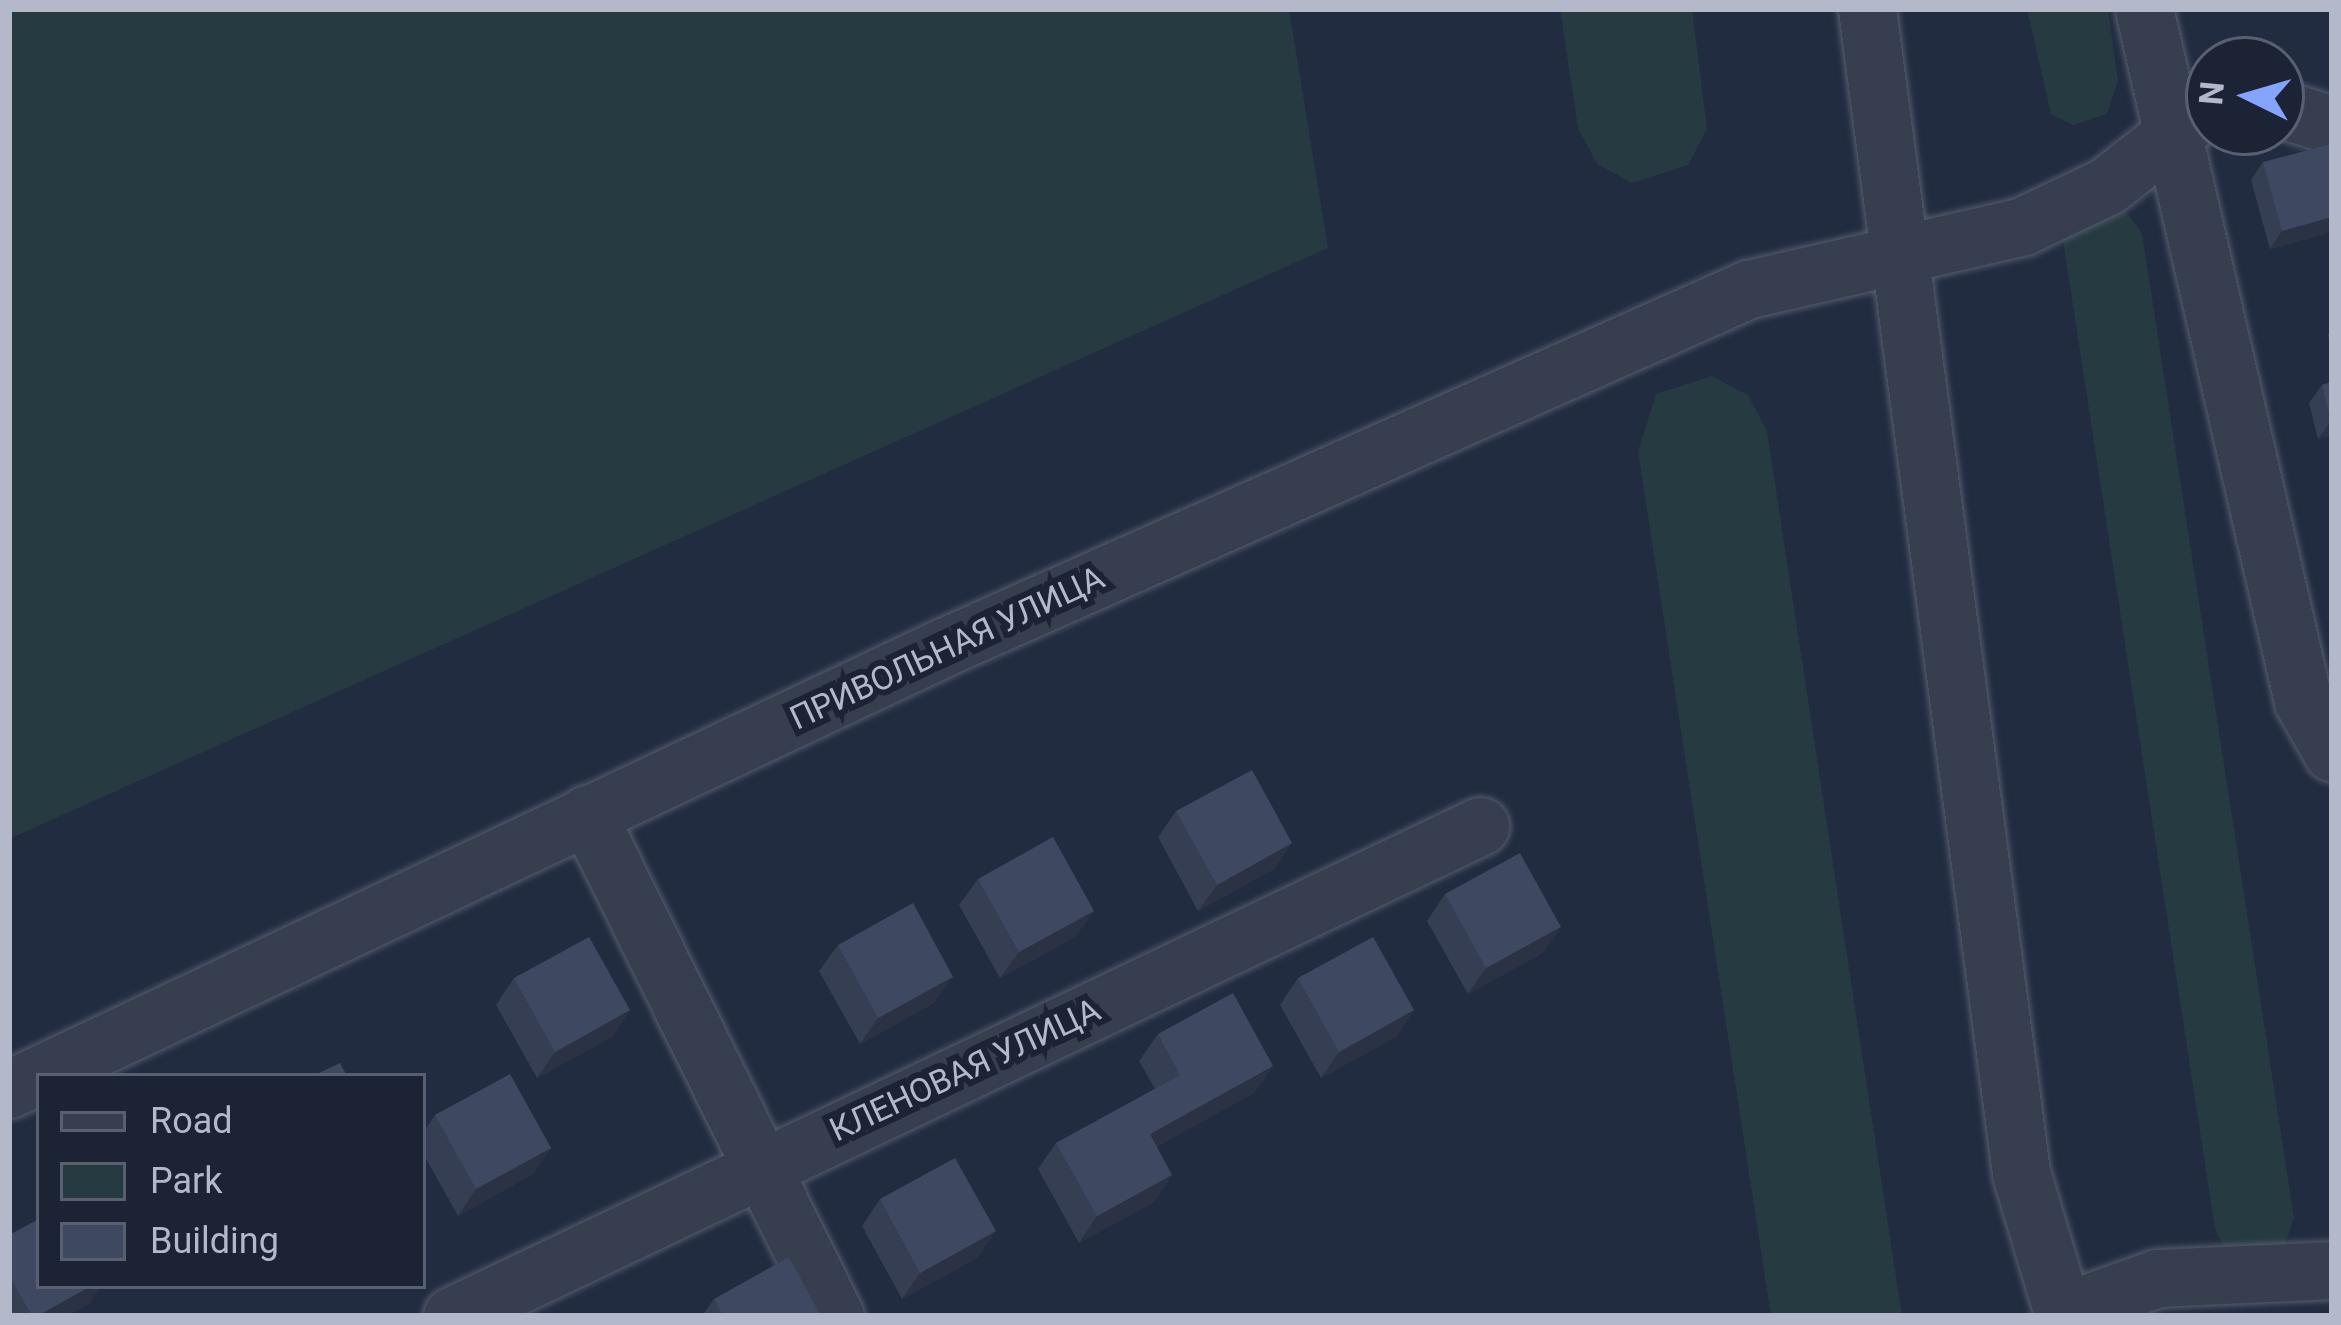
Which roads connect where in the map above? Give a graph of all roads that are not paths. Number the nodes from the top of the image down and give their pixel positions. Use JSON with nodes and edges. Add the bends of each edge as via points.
{"nodes":[{"id":1,"x":1867,"y":9,"type":"edge"},
{"id":2,"x":2144,"y":9,"type":"edge"},
{"id":3,"x":2185,"y":117,"type":"edge"},
{"id":4,"x":2185,"y":124,"type":"edge"},
{"id":5,"x":2194,"y":156,"type":"edge"},
{"id":6,"x":1904,"y":256,"type":"junction"},
{"id":7,"x":2332,"y":752,"type":"edge"},
{"id":8,"x":587,"y":814,"type":"junction"},
{"id":9,"x":1480,"y":826,"type":"dead end"},
{"id":10,"x":43,"y":1073,"type":"edge"},
{"id":11,"x":760,"y":1167,"type":"junction"},
{"id":12,"x":2332,"y":1270,"type":"edge"},
{"id":13,"x":2063,"y":1314,"type":"edge"},
{"id":14,"x":452,"y":1316,"type":"edge"},
{"id":15,"x":835,"y":1316,"type":"edge"}],
"edges":[{"from":1,"to":6,"type":"street"},
{"from":2,"to":3,"type":"street"},
{"from":4,"to":6,"type":"street","name":"ПРИВОЛЬНАЯ УЛИЦА","via":[[2107,186],[2023,226]]},
{"from":5,"to":7,"type":"street","via":[[2303,700]]},
{"from":6,"to":8,"type":"street","name":"ПРИВОЛЬНАЯ УЛИЦА","via":[[1749,290]]},
{"from":6,"to":13,"type":"street","via":[[2021,1173]]},
{"from":8,"to":10,"type":"street","name":"ПРИВОЛЬНАЯ УЛИЦА"},
{"from":8,"to":11,"type":"street"},
{"from":9,"to":11,"type":"street","name":"КЛЕНОВАЯ УЛИЦА"},
{"from":11,"to":14,"type":"street","name":"КЛЕНОВАЯ УЛИЦА"},
{"from":11,"to":15,"type":"street"},
{"from":12,"to":13,"type":"street","via":[[2158,1278]]}]}
